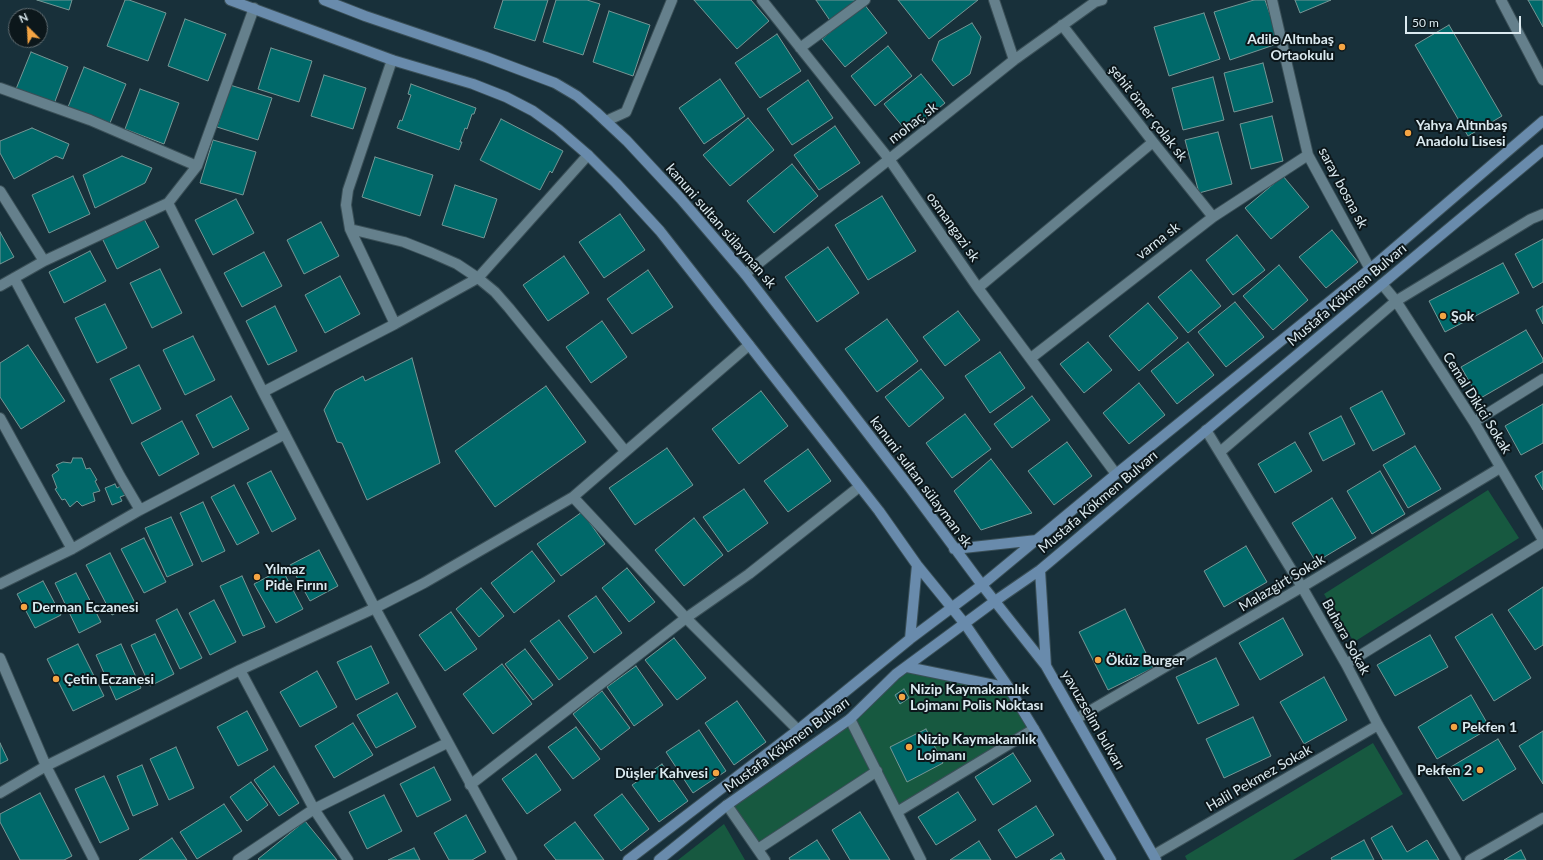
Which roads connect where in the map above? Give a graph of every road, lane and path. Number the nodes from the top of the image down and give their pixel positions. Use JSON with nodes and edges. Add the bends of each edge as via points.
{"nodes":[{"id":1,"x":230,"y":0,"type":"edge"},
{"id":2,"x":324,"y":0,"type":"edge"},
{"id":3,"x":672,"y":0,"type":"edge"},
{"id":4,"x":762,"y":0,"type":"edge"},
{"id":5,"x":865,"y":0,"type":"edge"},
{"id":6,"x":994,"y":0,"type":"edge"},
{"id":7,"x":1102,"y":0,"type":"edge"},
{"id":8,"x":1272,"y":0,"type":"edge"},
{"id":9,"x":1501,"y":0,"type":"edge"},
{"id":10,"x":254,"y":8,"type":"junction"},
{"id":11,"x":1062,"y":25,"type":"junction"},
{"id":12,"x":800,"y":48,"type":"junction"},
{"id":13,"x":392,"y":60,"type":"junction"},
{"id":14,"x":1014,"y":60,"type":"junction"},
{"id":15,"x":1543,"y":80,"type":"edge"},
{"id":16,"x":0,"y":88,"type":"edge"},
{"id":17,"x":606,"y":121,"type":"junction"},
{"id":18,"x":1543,"y":121,"type":"edge"},
{"id":19,"x":1152,"y":142,"type":"junction"},
{"id":20,"x":1543,"y":150,"type":"edge"},
{"id":21,"x":588,"y":155,"type":"junction"},
{"id":22,"x":1308,"y":155,"type":"junction"},
{"id":23,"x":890,"y":159,"type":"junction"},
{"id":24,"x":197,"y":166,"type":"junction"},
{"id":25,"x":0,"y":191,"type":"edge"},
{"id":26,"x":168,"y":203,"type":"junction"},
{"id":27,"x":1543,"y":214,"type":"edge"},
{"id":28,"x":1213,"y":216,"type":"junction"},
{"id":29,"x":350,"y":229,"type":"junction"},
{"id":30,"x":44,"y":261,"type":"junction"},
{"id":31,"x":1370,"y":269,"type":"junction"},
{"id":32,"x":746,"y":274,"type":"junction"},
{"id":33,"x":14,"y":278,"type":"junction"},
{"id":34,"x":478,"y":278,"type":"junction"},
{"id":35,"x":1382,"y":284,"type":"junction"},
{"id":36,"x":0,"y":286,"type":"edge"},
{"id":37,"x":978,"y":288,"type":"junction"},
{"id":38,"x":1396,"y":301,"type":"junction"},
{"id":39,"x":395,"y":324,"type":"junction"},
{"id":40,"x":749,"y":345,"type":"junction"},
{"id":41,"x":1031,"y":358,"type":"junction"},
{"id":42,"x":1543,"y":379,"type":"edge"},
{"id":43,"x":263,"y":392,"type":"junction"},
{"id":44,"x":0,"y":418,"type":"edge"},
{"id":45,"x":1474,"y":422,"type":"junction"},
{"id":46,"x":1206,"y":430,"type":"junction"},
{"id":47,"x":285,"y":434,"type":"junction"},
{"id":48,"x":625,"y":451,"type":"junction"},
{"id":49,"x":1220,"y":452,"type":"junction"},
{"id":50,"x":1500,"y":468,"type":"junction"},
{"id":51,"x":1116,"y":474,"type":"junction"},
{"id":52,"x":859,"y":487,"type":"junction"},
{"id":53,"x":573,"y":497,"type":"junction"},
{"id":54,"x":140,"y":510,"type":"junction"},
{"id":55,"x":1037,"y":540,"type":"junction"},
{"id":56,"x":1543,"y":541,"type":"edge"},
{"id":57,"x":72,"y":549,"type":"junction"},
{"id":58,"x":954,"y":549,"type":"junction"},
{"id":59,"x":917,"y":565,"type":"junction"},
{"id":60,"x":1040,"y":570,"type":"junction"},
{"id":61,"x":0,"y":584,"type":"edge"},
{"id":62,"x":982,"y":585,"type":"junction"},
{"id":63,"x":1302,"y":588,"type":"junction"},
{"id":64,"x":995,"y":601,"type":"junction"},
{"id":65,"x":375,"y":608,"type":"junction"},
{"id":66,"x":950,"y":608,"type":"junction"},
{"id":67,"x":686,"y":618,"type":"junction"},
{"id":68,"x":965,"y":624,"type":"junction"},
{"id":69,"x":910,"y":638,"type":"junction"},
{"id":70,"x":0,"y":658,"type":"edge"},
{"id":71,"x":1346,"y":664,"type":"junction"},
{"id":72,"x":1046,"y":666,"type":"junction"},
{"id":73,"x":907,"y":667,"type":"junction"},
{"id":74,"x":240,"y":670,"type":"junction"},
{"id":75,"x":1008,"y":688,"type":"junction"},
{"id":76,"x":850,"y":719,"type":"junction"},
{"id":77,"x":1076,"y":719,"type":"junction"},
{"id":78,"x":1378,"y":725,"type":"junction"},
{"id":79,"x":1034,"y":729,"type":"junction"},
{"id":80,"x":798,"y":730,"type":"junction"},
{"id":81,"x":447,"y":743,"type":"junction"},
{"id":82,"x":46,"y":766,"type":"junction"},
{"id":83,"x":876,"y":772,"type":"junction"},
{"id":84,"x":470,"y":784,"type":"junction"},
{"id":85,"x":0,"y":793,"type":"edge"},
{"id":86,"x":727,"y":805,"type":"junction"},
{"id":87,"x":314,"y":809,"type":"junction"},
{"id":88,"x":897,"y":812,"type":"junction"},
{"id":89,"x":1543,"y":818,"type":"edge"},
{"id":90,"x":758,"y":850,"type":"junction"},
{"id":91,"x":1155,"y":858,"type":"edge"},
{"id":92,"x":509,"y":859,"type":"edge"},
{"id":93,"x":94,"y":860,"type":"edge"},
{"id":94,"x":238,"y":860,"type":"edge"},
{"id":95,"x":348,"y":860,"type":"edge"},
{"id":96,"x":628,"y":860,"type":"edge"},
{"id":97,"x":659,"y":860,"type":"edge"},
{"id":98,"x":765,"y":860,"type":"edge"},
{"id":99,"x":921,"y":860,"type":"edge"},
{"id":100,"x":1111,"y":860,"type":"edge"},
{"id":101,"x":1456,"y":860,"type":"edge"},
{"id":102,"x":1470,"y":860,"type":"edge"}],
"edges":[{"from":1,"to":10,"type":"main road"},
{"from":2,"to":17,"type":"main road","name":"kanuni sultan sülayman sk","via":[[554,83],[577,96]]},
{"from":3,"to":17,"type":"street","via":[[626,112]]},
{"from":4,"to":12,"type":"street","name":"osmangazi sk"},
{"from":5,"to":12,"type":"street"},
{"from":6,"to":14,"type":"street"},
{"from":7,"to":11,"type":"street","name":"mohaç sk","via":[[1095,2]]},
{"from":8,"to":22,"type":"street","name":"saray bosna sk"},
{"from":9,"to":15,"type":"street"},
{"from":10,"to":13,"type":"main road"},
{"from":10,"to":24,"type":"street"},
{"from":11,"to":14,"type":"street","name":"mohaç sk"},
{"from":11,"to":19,"type":"street","name":"şehit ömer çolak sk"},
{"from":12,"to":23,"type":"street","name":"osmangazi sk"},
{"from":13,"to":21,"type":"main road","via":[[473,84],[506,97],[558,129]]},
{"from":13,"to":29,"type":"street","via":[[348,190],[346,205]]},
{"from":14,"to":23,"type":"street","name":"mohaç sk"},
{"from":16,"to":24,"type":"street","via":[[90,120]]},
{"from":17,"to":32,"type":"main road","name":"kanuni sultan sülayman sk","via":[[681,199]]},
{"from":18,"to":31,"type":"main road","name":"Mustafa Kökmen Bulvarı"},
{"from":19,"to":28,"type":"street","name":"şehit ömer çolak sk"},
{"from":19,"to":37,"type":"street"},
{"from":20,"to":35,"type":"main road","name":"Mustafa Kökmen Bulvarı"},
{"from":21,"to":34,"type":"street"},
{"from":21,"to":40,"type":"main road","via":[[660,232]]},
{"from":22,"to":28,"type":"street","name":"varna sk"},
{"from":22,"to":31,"type":"street","name":"saray bosna sk"},
{"from":23,"to":32,"type":"street","name":"mohaç sk"},
{"from":23,"to":37,"type":"street","name":"osmangazi sk"},
{"from":24,"to":26,"type":"street"},
{"from":25,"to":30,"type":"street"},
{"from":26,"to":30,"type":"street"},
{"from":26,"to":43,"type":"street"},
{"from":27,"to":38,"type":"street"},
{"from":28,"to":41,"type":"street","name":"varna sk"},
{"from":29,"to":34,"type":"street","via":[[404,242],[457,264]]},
{"from":29,"to":39,"type":"street"},
{"from":30,"to":33,"type":"street"},
{"from":31,"to":51,"type":"main road","name":"Mustafa Kökmen Bulvarı"},
{"from":32,"to":58,"type":"main road","name":"kanuni sultan sülayman sk"},
{"from":33,"to":36,"type":"street"},
{"from":33,"to":54,"type":"street"},
{"from":34,"to":39,"type":"street"},
{"from":34,"to":48,"type":"street","via":[[509,308]]},
{"from":35,"to":38,"type":"street","name":"Cemal Dikici Sokak"},
{"from":35,"to":46,"type":"main road","name":"Mustafa Kökmen Bulvarı"},
{"from":37,"to":41,"type":"street","name":"osmangazi sk"},
{"from":38,"to":45,"type":"street","name":"Cemal Dikici Sokak"},
{"from":38,"to":49,"type":"street"},
{"from":39,"to":43,"type":"street"},
{"from":40,"to":48,"type":"street"},
{"from":40,"to":52,"type":"main road"},
{"from":41,"to":51,"type":"street","name":"osmangazi sk"},
{"from":42,"to":45,"type":"street"},
{"from":43,"to":47,"type":"street"},
{"from":44,"to":57,"type":"street"},
{"from":45,"to":50,"type":"street","name":"Cemal Dikici Sokak"},
{"from":46,"to":49,"type":"street","name":"Buhara Sokak"},
{"from":46,"to":60,"type":"main road","name":"Mustafa Kökmen Bulvarı"},
{"from":47,"to":54,"type":"street"},
{"from":47,"to":65,"type":"street"},
{"from":48,"to":53,"type":"street"},
{"from":49,"to":63,"type":"street","name":"Buhara Sokak"},
{"from":50,"to":56,"type":"street","name":"Cemal Dikici Sokak"},
{"from":50,"to":63,"type":"street","name":"Malazgirt Sokak"},
{"from":51,"to":55,"type":"main road","name":"Mustafa Kökmen Bulvarı"},
{"from":52,"to":59,"type":"main road"},
{"from":52,"to":67,"type":"street","via":[[749,574]]},
{"from":53,"to":65,"type":"street","via":[[424,583]]},
{"from":53,"to":67,"type":"street"},
{"from":54,"to":57,"type":"street"},
{"from":55,"to":58,"type":"main road"},
{"from":55,"to":62,"type":"main road","name":"Mustafa Kökmen Bulvarı"},
{"from":56,"to":71,"type":"street"},
{"from":57,"to":61,"type":"street"},
{"from":58,"to":62,"type":"main road","name":"kanuni sultan sülayman sk"},
{"from":59,"to":66,"type":"main road"},
{"from":59,"to":69,"type":"main road"},
{"from":60,"to":64,"type":"main road","name":"Mustafa Kökmen Bulvarı"},
{"from":60,"to":72,"type":"main road"},
{"from":62,"to":64,"type":"main road","name":"kanuni sultan sülayman sk"},
{"from":62,"to":66,"type":"main road","name":"Mustafa Kökmen Bulvarı"},
{"from":63,"to":71,"type":"street","name":"Buhara Sokak"},
{"from":63,"to":77,"type":"street","name":"Malazgirt Sokak"},
{"from":64,"to":68,"type":"main road","name":"Mustafa Kökmen Bulvarı"},
{"from":64,"to":72,"type":"main road","name":"yavuzselim bulvarı"},
{"from":65,"to":74,"type":"street"},
{"from":65,"to":81,"type":"street"},
{"from":66,"to":68,"type":"main road"},
{"from":66,"to":69,"type":"main road","name":"Mustafa Kökmen Bulvarı"},
{"from":67,"to":80,"type":"street"},
{"from":67,"to":84,"type":"street"},
{"from":68,"to":73,"type":"main road","name":"Mustafa Kökmen Bulvarı"},
{"from":68,"to":75,"type":"main road"},
{"from":69,"to":80,"type":"main road","name":"Mustafa Kökmen Bulvarı"},
{"from":70,"to":82,"type":"street"},
{"from":71,"to":78,"type":"street","name":"Buhara Sokak"},
{"from":72,"to":77,"type":"main road","name":"yavuzselim bulvarı"},
{"from":73,"to":75,"type":"main road"},
{"from":73,"to":76,"type":"main road","name":"Mustafa Kökmen Bulvarı","via":[[896,674]]},
{"from":74,"to":82,"type":"street"},
{"from":74,"to":87,"type":"street"},
{"from":75,"to":79,"type":"main road"},
{"from":76,"to":83,"type":"street"},
{"from":76,"to":86,"type":"main road","name":"Mustafa Kökmen Bulvarı"},
{"from":77,"to":91,"type":"main road","name":"yavuzselim bulvarı"},
{"from":78,"to":91,"type":"street","name":"Halil Pekmez Sokak"},
{"from":78,"to":101,"type":"street","name":"Buhara Sokak"},
{"from":79,"to":88,"type":"street"},
{"from":79,"to":100,"type":"main road"},
{"from":80,"to":96,"type":"main road","name":"Mustafa Kökmen Bulvarı"},
{"from":81,"to":84,"type":"street"},
{"from":81,"to":87,"type":"street"},
{"from":82,"to":85,"type":"street"},
{"from":82,"to":93,"type":"street"},
{"from":83,"to":88,"type":"street"},
{"from":83,"to":90,"type":"street"},
{"from":84,"to":92,"type":"street"},
{"from":86,"to":90,"type":"street"},
{"from":86,"to":97,"type":"main road","name":"Mustafa Kökmen Bulvarı"},
{"from":87,"to":94,"type":"street"},
{"from":87,"to":95,"type":"street"},
{"from":88,"to":99,"type":"street"},
{"from":89,"to":102,"type":"street"},
{"from":90,"to":98,"type":"street"}]}
